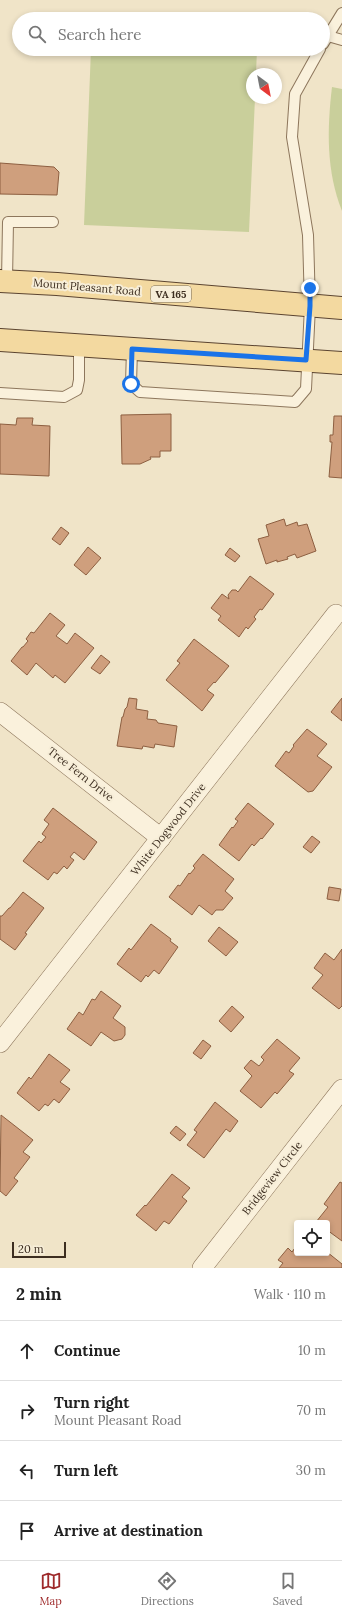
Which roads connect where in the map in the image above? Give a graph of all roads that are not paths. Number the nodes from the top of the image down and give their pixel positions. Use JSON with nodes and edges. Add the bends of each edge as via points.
{"nodes":[{"id":1,"x":342,"y":13,"type":"edge"},
{"id":2,"x":330,"y":33,"type":"edge"},
{"id":3,"x":330,"y":40,"type":"edge"},
{"id":4,"x":342,"y":40,"type":"edge"},
{"id":5,"x":316,"y":56,"type":"edge"},
{"id":6,"x":4,"y":222,"type":"edge"},
{"id":7,"x":54,"y":222,"type":"dead end"},
{"id":8,"x":4,"y":281,"type":"edge"},
{"id":9,"x":310,"y":306,"type":"junction"},
{"id":10,"x":342,"y":308,"type":"edge"},
{"id":11,"x":0,"y":340,"type":"edge"},
{"id":12,"x":79,"y":345,"type":"junction"},
{"id":13,"x":132,"y":349,"type":"junction"},
{"id":14,"x":306,"y":360,"type":"junction"},
{"id":15,"x":342,"y":363,"type":"edge"},
{"id":16,"x":0,"y":393,"type":"edge"},
{"id":17,"x":336,"y":614,"type":"dead end"},
{"id":18,"x":0,"y":712,"type":"edge"},
{"id":19,"x":161,"y":838,"type":"junction"},
{"id":20,"x":0,"y":1043,"type":"edge"},
{"id":21,"x":342,"y":1089,"type":"edge"},
{"id":22,"x":202,"y":1268,"type":"edge"}],
"edges":[{"from":1,"to":2,"type":"lane"},
{"from":3,"to":4,"type":"lane"},
{"from":5,"to":9,"type":"lane","via":[[295,94],[292,137],[308,235]]},
{"from":6,"to":7,"type":"lane"},
{"from":6,"to":8,"type":"lane"},
{"from":8,"to":9,"type":"main road","name":"Mount Pleasant Road","number":"VA 165"},
{"from":9,"to":10,"type":"main road","name":"Mount Pleasant Road","number":"VA 165"},
{"from":9,"to":14,"type":"lane"},
{"from":11,"to":12,"type":"main road"},
{"from":12,"to":13,"type":"main road"},
{"from":12,"to":16,"type":"lane","via":[[77,390],[64,397]]},
{"from":13,"to":14,"type":"main road"},
{"from":13,"to":14,"type":"lane","via":[[131,384],[140,392],[295,402],[306,389]]},
{"from":14,"to":15,"type":"main road"},
{"from":17,"to":19,"type":"street","name":"White Dogwood Drive"},
{"from":18,"to":19,"type":"street","name":"Tree Fern Drive"},
{"from":19,"to":20,"type":"street","name":"White Dogwood Drive"},
{"from":21,"to":22,"type":"street","name":"Bridgeview Circle"}]}
